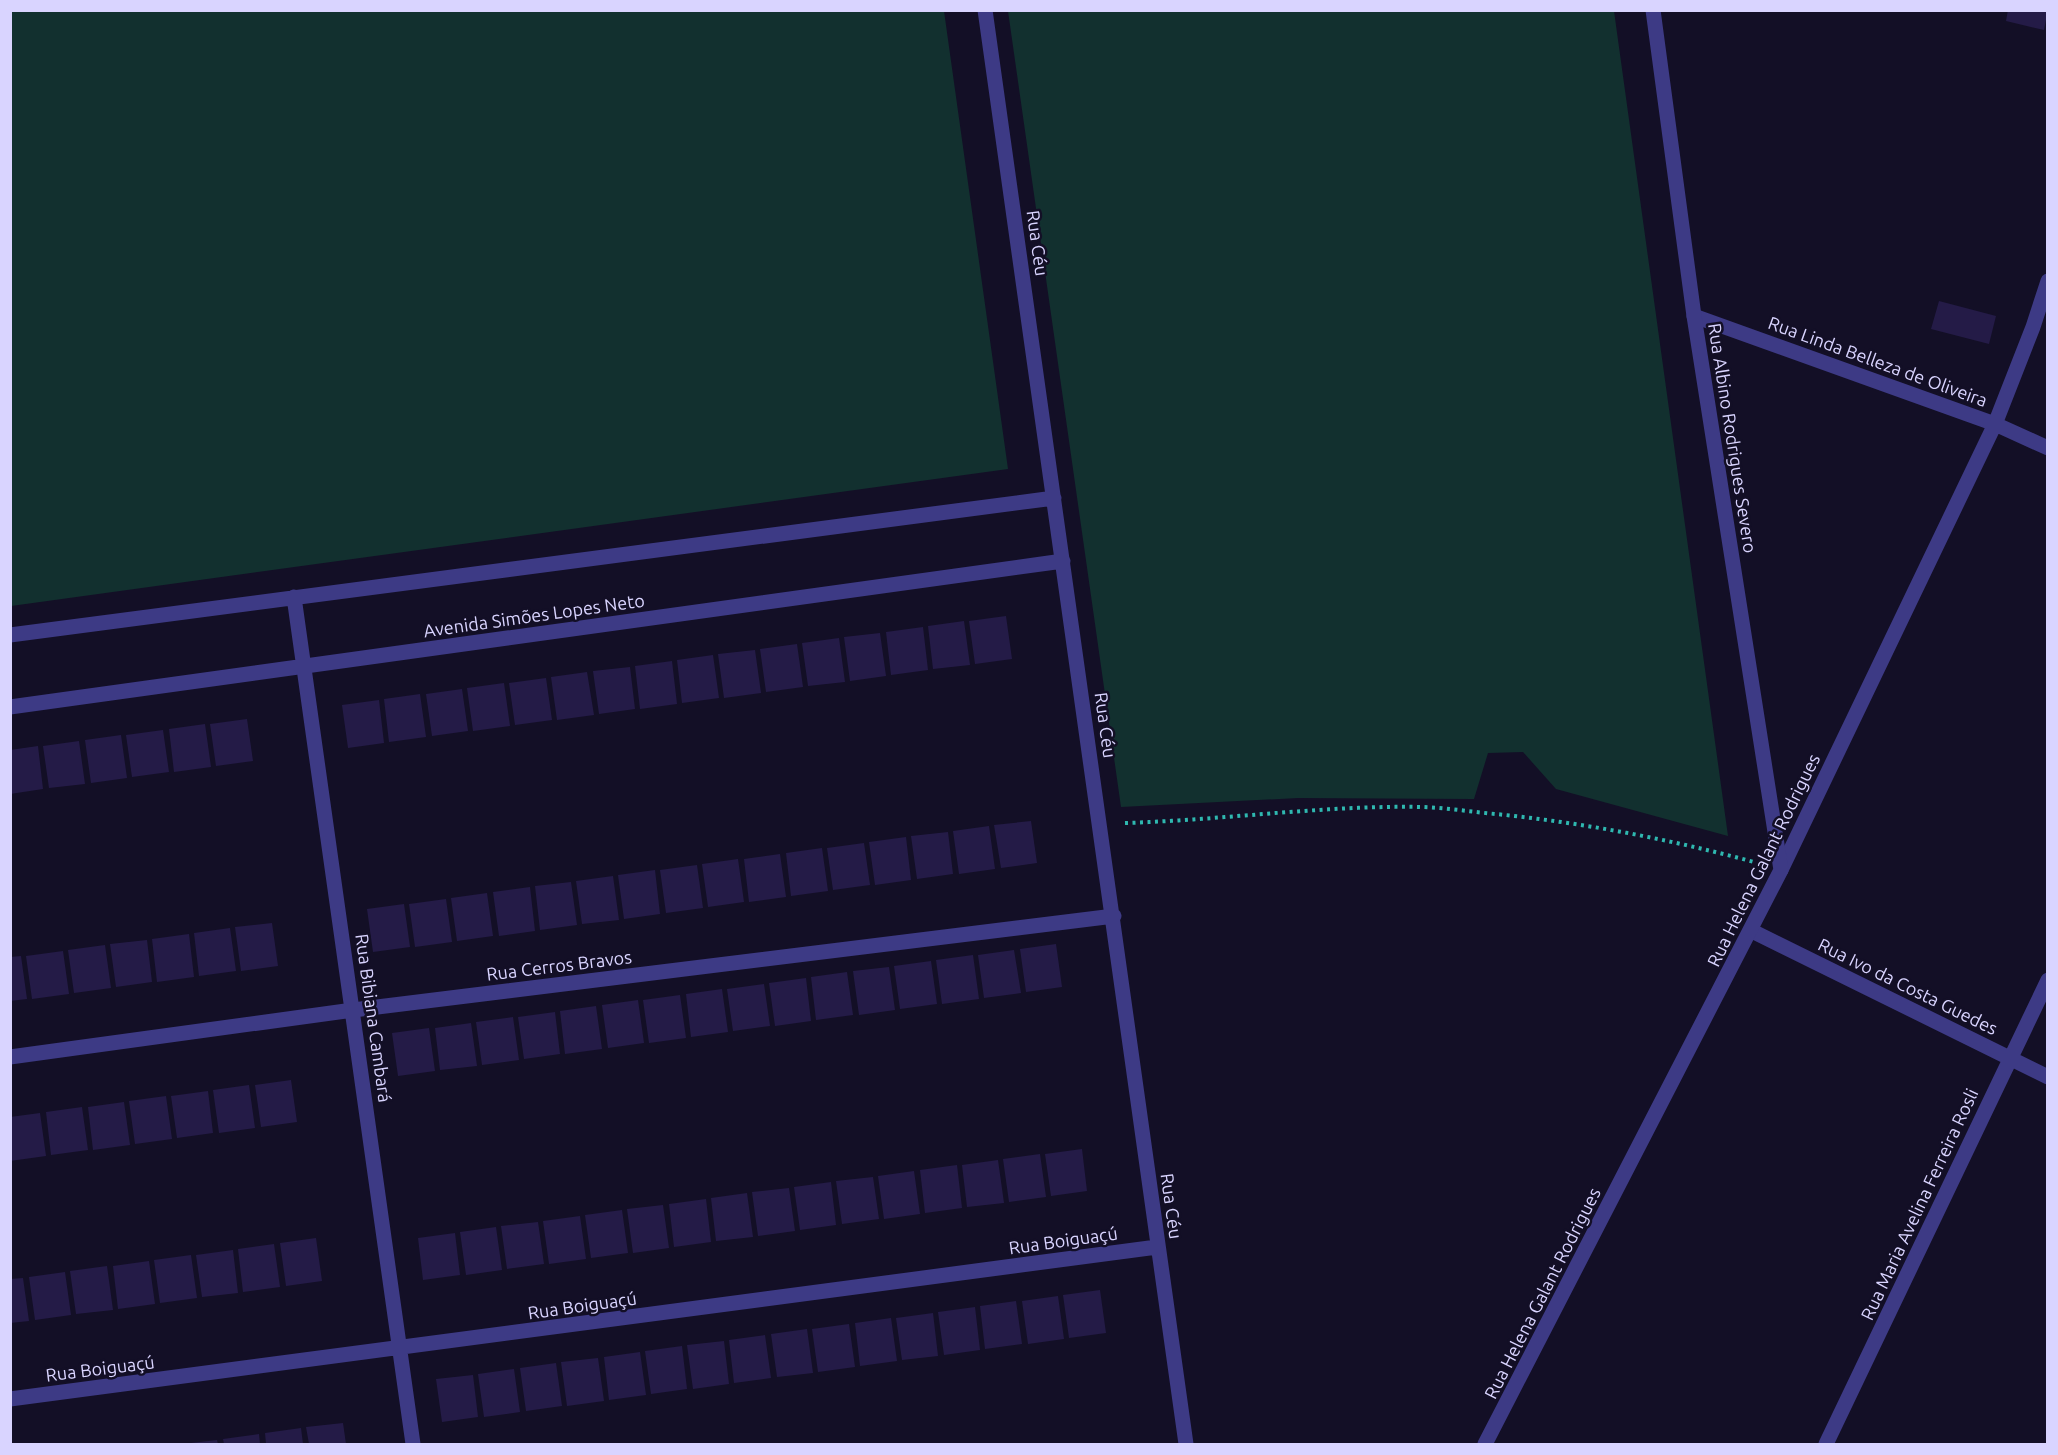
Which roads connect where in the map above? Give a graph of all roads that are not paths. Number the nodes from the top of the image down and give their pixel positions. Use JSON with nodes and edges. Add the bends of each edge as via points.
{"nodes":[{"id":1,"x":986,"y":10,"type":"edge"},
{"id":2,"x":1653,"y":10,"type":"edge"},
{"id":3,"x":2048,"y":281,"type":"edge"},
{"id":4,"x":1694,"y":316,"type":"junction"},
{"id":5,"x":1995,"y":424,"type":"junction"},
{"id":6,"x":2048,"y":448,"type":"edge"},
{"id":7,"x":1054,"y":498,"type":"junction"},
{"id":8,"x":1063,"y":561,"type":"junction"},
{"id":9,"x":294,"y":597,"type":"junction"},
{"id":10,"x":10,"y":635,"type":"edge"},
{"id":11,"x":304,"y":666,"type":"junction"},
{"id":12,"x":10,"y":707,"type":"edge"},
{"id":13,"x":1781,"y":870,"type":"junction"},
{"id":14,"x":1114,"y":915,"type":"junction"},
{"id":15,"x":1752,"y":931,"type":"junction"},
{"id":16,"x":2048,"y":980,"type":"edge"},
{"id":17,"x":353,"y":1010,"type":"junction"},
{"id":18,"x":10,"y":1057,"type":"edge"},
{"id":19,"x":2010,"y":1058,"type":"junction"},
{"id":20,"x":2048,"y":1077,"type":"edge"},
{"id":21,"x":1158,"y":1246,"type":"junction"},
{"id":22,"x":400,"y":1349,"type":"junction"},
{"id":23,"x":10,"y":1399,"type":"edge"},
{"id":24,"x":413,"y":1444,"type":"edge"},
{"id":25,"x":1186,"y":1444,"type":"edge"},
{"id":26,"x":1485,"y":1444,"type":"edge"},
{"id":27,"x":1826,"y":1444,"type":"edge"}],
"edges":[{"from":1,"to":7,"type":"street","name":"Rua Céu"},
{"from":2,"to":4,"type":"street","name":"Rua Albino Rodrigues Severo"},
{"from":3,"to":5,"type":"street","name":"Rua Helena Galant Rodrigues"},
{"from":4,"to":5,"type":"street","name":"Rua Linda Belleza de Oliveira"},
{"from":4,"to":13,"type":"street","name":"Rua Albino Rodrigues Severo"},
{"from":5,"to":6,"type":"street","name":"Rua Linda Belleza de Oliveira"},
{"from":5,"to":13,"type":"street","name":"Rua Helena Galant Rodrigues"},
{"from":7,"to":8,"type":"street","name":"Rua Céu"},
{"from":7,"to":9,"type":"street"},
{"from":8,"to":11,"type":"street","name":"Avenida Simões Lopes Neto"},
{"from":8,"to":14,"type":"street","name":"Rua Céu"},
{"from":9,"to":10,"type":"street"},
{"from":9,"to":11,"type":"street","name":"Rua Bibiana Cambará"},
{"from":11,"to":12,"type":"street","name":"Avenida Simões Lopes Neto"},
{"from":11,"to":17,"type":"street","name":"Rua Bibiana Cambará"},
{"from":13,"to":15,"type":"street","name":"Rua Helena Galant Rodrigues"},
{"from":14,"to":17,"type":"street","name":"Rua Cerros Bravos"},
{"from":14,"to":21,"type":"street","name":"Rua Céu"},
{"from":15,"to":19,"type":"street","name":"Rua Ivo da Costa Guedes"},
{"from":15,"to":26,"type":"street","name":"Rua Helena Galant Rodrigues"},
{"from":16,"to":19,"type":"street","name":"Rua Maria Avelina Ferreira Rosli"},
{"from":17,"to":18,"type":"street","name":"Rua Cerros Bravos"},
{"from":17,"to":22,"type":"street","name":"Rua Bibiana Cambará"},
{"from":19,"to":20,"type":"street","name":"Rua Ivo da Costa Guedes"},
{"from":19,"to":27,"type":"street","name":"Rua Maria Avelina Ferreira Rosli"},
{"from":21,"to":22,"type":"street","name":"Rua Boiguaçú"},
{"from":21,"to":25,"type":"street","name":"Rua Céu"},
{"from":22,"to":23,"type":"street","name":"Rua Boiguaçú"},
{"from":22,"to":24,"type":"street","name":"Rua Bibiana Cambará"}]}
